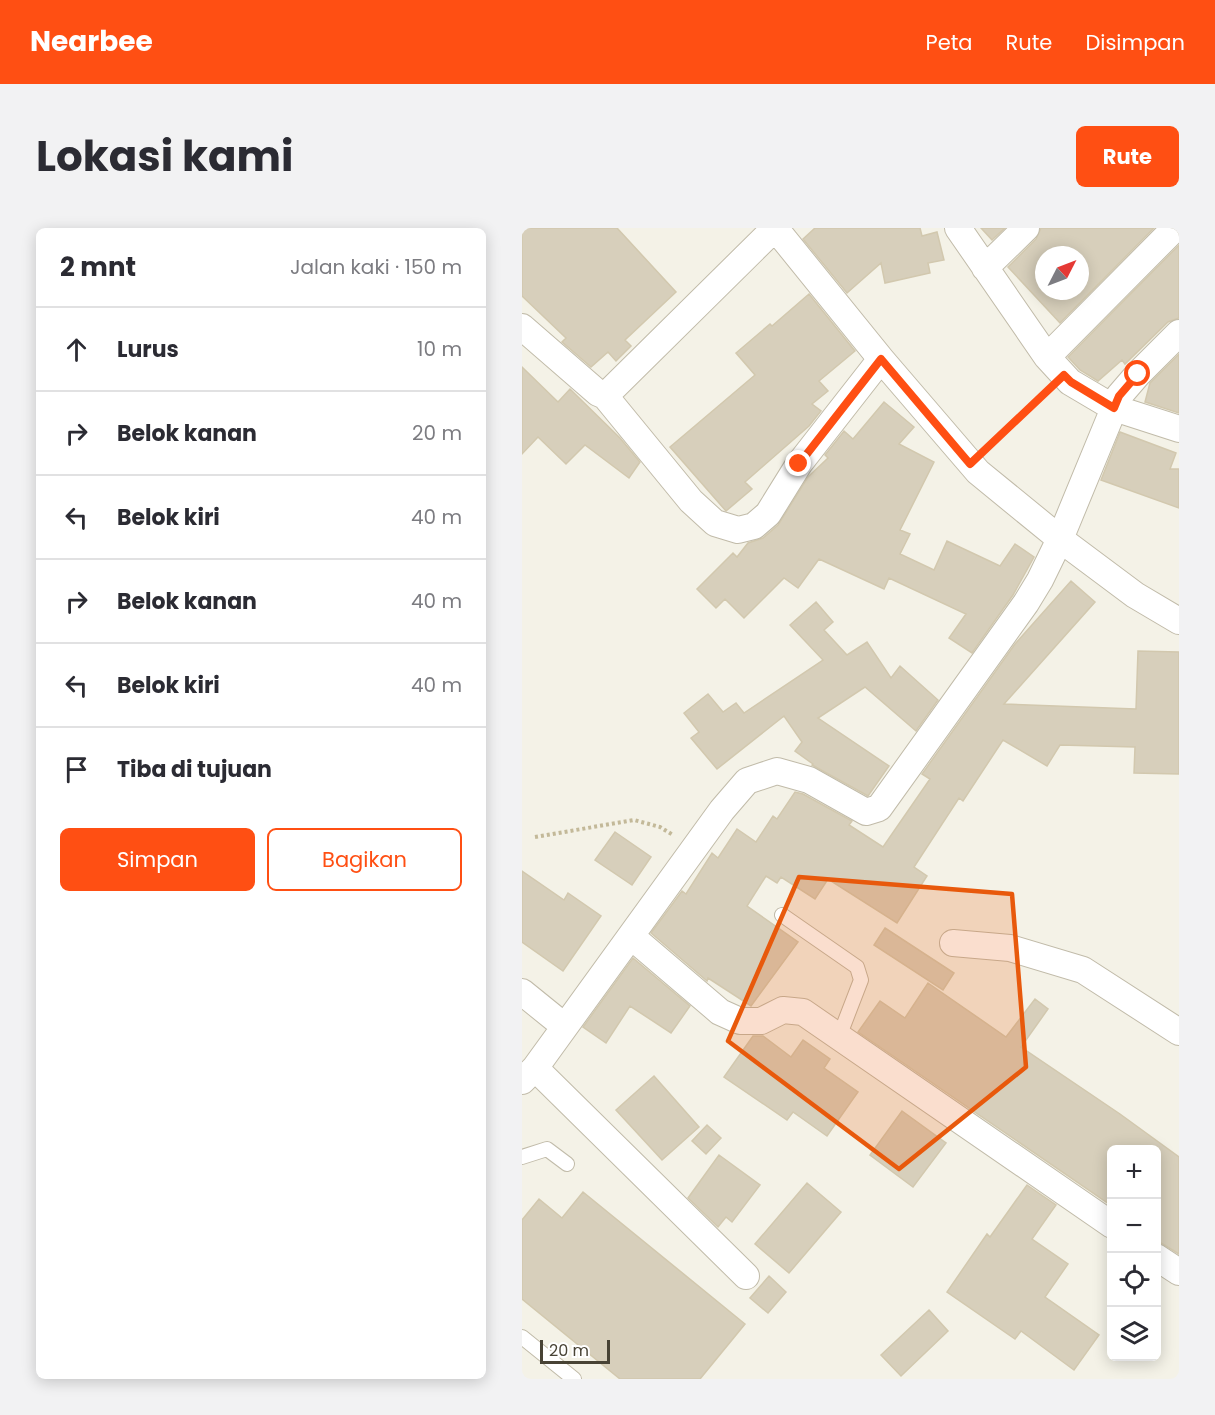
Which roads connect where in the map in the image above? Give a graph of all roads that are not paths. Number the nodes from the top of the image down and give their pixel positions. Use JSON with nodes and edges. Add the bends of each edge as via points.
{"nodes":[{"id":1,"x":775,"y":228,"type":"edge"},
{"id":2,"x":958,"y":228,"type":"edge"},
{"id":3,"x":1026,"y":228,"type":"edge"},
{"id":4,"x":1175,"y":228,"type":"edge"},
{"id":5,"x":985,"y":268,"type":"junction"},
{"id":6,"x":522,"y":327,"type":"edge"},
{"id":7,"x":1179,"y":333,"type":"edge"},
{"id":8,"x":881,"y":359,"type":"junction"},
{"id":9,"x":1056,"y":366,"type":"junction"},
{"id":10,"x":605,"y":396,"type":"junction"},
{"id":11,"x":1114,"y":408,"type":"junction"},
{"id":12,"x":1179,"y":429,"type":"edge"},
{"id":13,"x":1060,"y":539,"type":"junction"},
{"id":14,"x":1179,"y":621,"type":"edge"},
{"id":15,"x":782,"y":915,"type":"dead end"},
{"id":16,"x":632,"y":937,"type":"junction"},
{"id":17,"x":953,"y":943,"type":"dead end"},
{"id":18,"x":522,"y":992,"type":"edge"},
{"id":19,"x":564,"y":1026,"type":"junction"},
{"id":20,"x":1179,"y":1032,"type":"edge"},
{"id":21,"x":839,"y":1037,"type":"junction"},
{"id":22,"x":529,"y":1074,"type":"edge"},
{"id":23,"x":522,"y":1157,"type":"edge"},
{"id":24,"x":567,"y":1164,"type":"dead end"},
{"id":25,"x":1107,"y":1223,"type":"edge"},
{"id":26,"x":1161,"y":1260,"type":"edge"},
{"id":27,"x":1179,"y":1272,"type":"edge"},
{"id":28,"x":746,"y":1276,"type":"dead end"},
{"id":29,"x":522,"y":1337,"type":"edge"},
{"id":30,"x":574,"y":1379,"type":"edge"}],
"edges":[{"from":1,"to":8,"type":"street"},
{"from":1,"to":10,"type":"street"},
{"from":2,"to":5,"type":"street"},
{"from":3,"to":5,"type":"street"},
{"from":4,"to":9,"type":"street"},
{"from":5,"to":9,"type":"street"},
{"from":6,"to":10,"type":"street"},
{"from":7,"to":11,"type":"street","via":[[1138,374]]},
{"from":8,"to":10,"type":"street","via":[[799,464],[768,514],[754,526],[738,530],[715,523],[691,501]]},
{"from":8,"to":13,"type":"street","via":[[970,464]]},
{"from":9,"to":11,"type":"street","via":[[1071,382]]},
{"from":11,"to":12,"type":"street"},
{"from":11,"to":13,"type":"street"},
{"from":13,"to":14,"type":"street","via":[[1135,595]]},
{"from":13,"to":16,"type":"street","via":[[1026,603],[879,808],[866,812],[809,780],[777,771],[747,782],[722,810]]},
{"from":15,"to":21,"type":"lane","via":[[857,967],[861,980]]},
{"from":16,"to":19,"type":"street"},
{"from":16,"to":21,"type":"street","via":[[720,1012],[740,1022],[761,1021],[783,1010],[803,1012]]},
{"from":17,"to":20,"type":"street","via":[[1010,948],[1083,970]]},
{"from":18,"to":19,"type":"street"},
{"from":19,"to":22,"type":"street"},
{"from":21,"to":25,"type":"street"},
{"from":22,"to":28,"type":"street"},
{"from":23,"to":24,"type":"lane","via":[[547,1149]]},
{"from":26,"to":27,"type":"street"},
{"from":29,"to":30,"type":"lane"}]}
